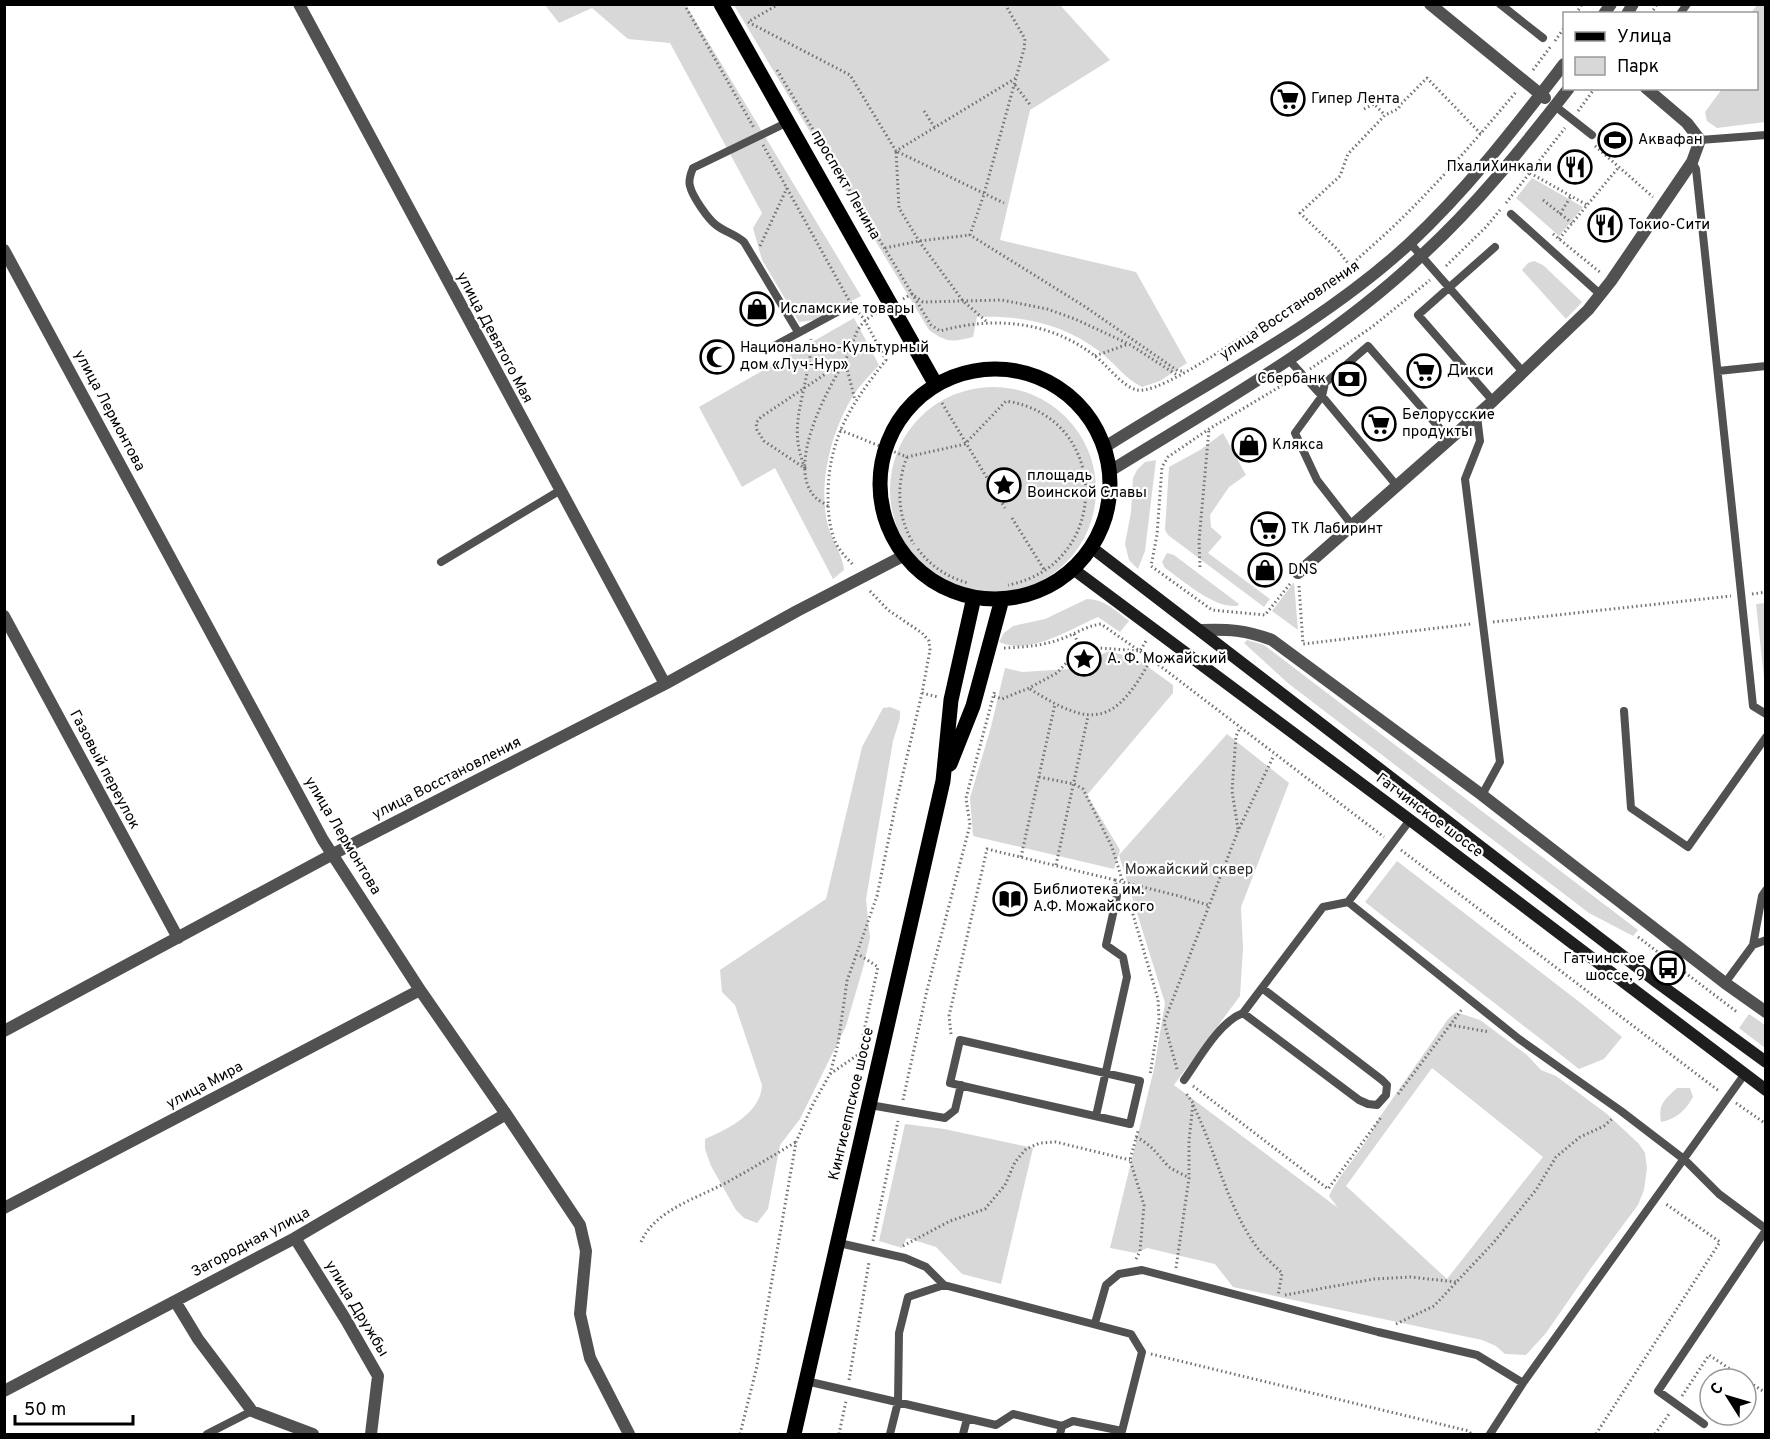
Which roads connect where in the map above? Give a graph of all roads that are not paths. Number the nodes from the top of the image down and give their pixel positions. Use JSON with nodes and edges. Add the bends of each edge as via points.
{"nodes":[{"id":1,"x":299,"y":4,"type":"edge"},
{"id":2,"x":721,"y":4,"type":"edge"},
{"id":3,"x":1430,"y":4,"type":"edge"},
{"id":4,"x":1500,"y":4,"type":"edge"},
{"id":5,"x":1543,"y":38,"type":"dead end"},
{"id":6,"x":1563,"y":65,"type":"edge"},
{"id":7,"x":1567,"y":90,"type":"edge"},
{"id":8,"x":1648,"y":90,"type":"edge"},
{"id":9,"x":1540,"y":95,"type":"junction"},
{"id":10,"x":1555,"y":106,"type":"junction"},
{"id":11,"x":788,"y":122,"type":"junction"},
{"id":12,"x":1592,"y":135,"type":"dead end"},
{"id":13,"x":1766,"y":135,"type":"edge"},
{"id":14,"x":1700,"y":140,"type":"junction"},
{"id":15,"x":1692,"y":162,"type":"junction"},
{"id":16,"x":1511,"y":214,"type":"dead end"},
{"id":17,"x":1410,"y":243,"type":"junction"},
{"id":18,"x":1496,"y":247,"type":"dead end"},
{"id":19,"x":4,"y":250,"type":"edge"},
{"id":20,"x":1421,"y":256,"type":"junction"},
{"id":21,"x":1449,"y":289,"type":"junction"},
{"id":22,"x":1601,"y":295,"type":"junction"},
{"id":23,"x":841,"y":310,"type":"dead end"},
{"id":24,"x":798,"y":332,"type":"junction"},
{"id":25,"x":774,"y":346,"type":"dead end"},
{"id":26,"x":1289,"y":360,"type":"junction"},
{"id":27,"x":1766,"y":366,"type":"edge"},
{"id":28,"x":1718,"y":371,"type":"junction"},
{"id":29,"x":1524,"y":373,"type":"junction"},
{"id":30,"x":936,"y":385,"type":"junction"},
{"id":31,"x":1322,"y":396,"type":"junction"},
{"id":32,"x":1493,"y":401,"type":"junction"},
{"id":33,"x":1477,"y":416,"type":"junction"},
{"id":34,"x":1450,"y":440,"type":"junction"},
{"id":35,"x":1105,"y":447,"type":"junction"},
{"id":36,"x":1110,"y":471,"type":"junction"},
{"id":37,"x":1397,"y":486,"type":"junction"},
{"id":38,"x":559,"y":491,"type":"junction"},
{"id":39,"x":1352,"y":525,"type":"junction"},
{"id":40,"x":1091,"y":547,"type":"junction"},
{"id":41,"x":905,"y":555,"type":"junction"},
{"id":42,"x":441,"y":562,"type":"dead end"},
{"id":43,"x":1073,"y":568,"type":"junction"},
{"id":44,"x":1298,"y":573,"type":"road end"},
{"id":45,"x":974,"y":591,"type":"junction"},
{"id":46,"x":1002,"y":593,"type":"junction"},
{"id":47,"x":4,"y":616,"type":"edge"},
{"id":48,"x":1201,"y":630,"type":"junction"},
{"id":49,"x":665,"y":684,"type":"junction"},
{"id":50,"x":1624,"y":711,"type":"dead end"},
{"id":51,"x":1766,"y":714,"type":"edge"},
{"id":52,"x":1766,"y":737,"type":"edge"},
{"id":53,"x":943,"y":781,"type":"junction"},
{"id":54,"x":1482,"y":795,"type":"junction"},
{"id":55,"x":1410,"y":820,"type":"junction"},
{"id":56,"x":333,"y":854,"type":"junction"},
{"id":57,"x":1766,"y":890,"type":"edge"},
{"id":58,"x":1117,"y":896,"type":"road end"},
{"id":59,"x":1348,"y":902,"type":"junction"},
{"id":60,"x":178,"y":938,"type":"junction"},
{"id":61,"x":1766,"y":940,"type":"edge"},
{"id":62,"x":1753,"y":945,"type":"junction"},
{"id":63,"x":1725,"y":983,"type":"junction"},
{"id":64,"x":1262,"y":988,"type":"junction"},
{"id":65,"x":420,"y":990,"type":"junction"},
{"id":66,"x":1766,"y":1012,"type":"edge"},
{"id":67,"x":1243,"y":1013,"type":"junction"},
{"id":68,"x":4,"y":1031,"type":"edge"},
{"id":69,"x":1766,"y":1062,"type":"edge"},
{"id":70,"x":1106,"y":1073,"type":"junction"},
{"id":71,"x":1744,"y":1075,"type":"junction"},
{"id":72,"x":1181,"y":1080,"type":"road end"},
{"id":73,"x":960,"y":1085,"type":"junction"},
{"id":74,"x":1766,"y":1090,"type":"edge"},
{"id":75,"x":870,"y":1105,"type":"junction"},
{"id":76,"x":506,"y":1114,"type":"junction"},
{"id":77,"x":1096,"y":1116,"type":"junction"},
{"id":78,"x":1685,"y":1160,"type":"junction"},
{"id":79,"x":4,"y":1208,"type":"edge"},
{"id":80,"x":1766,"y":1230,"type":"edge"},
{"id":81,"x":295,"y":1238,"type":"junction"},
{"id":82,"x":839,"y":1243,"type":"junction"},
{"id":83,"x":944,"y":1285,"type":"junction"},
{"id":84,"x":175,"y":1301,"type":"junction"},
{"id":85,"x":1095,"y":1323,"type":"junction"},
{"id":86,"x":806,"y":1381,"type":"junction"},
{"id":87,"x":1523,"y":1383,"type":"junction"},
{"id":88,"x":4,"y":1391,"type":"edge"},
{"id":89,"x":898,"y":1402,"type":"junction"},
{"id":90,"x":252,"y":1411,"type":"junction"},
{"id":91,"x":967,"y":1419,"type":"junction"},
{"id":92,"x":1698,"y":1420,"type":"edge"},
{"id":93,"x":1061,"y":1430,"type":"edge"},
{"id":94,"x":1125,"y":1433,"type":"edge"},
{"id":95,"x":207,"y":1434,"type":"edge"},
{"id":96,"x":313,"y":1434,"type":"edge"},
{"id":97,"x":371,"y":1434,"type":"edge"},
{"id":98,"x":629,"y":1434,"type":"edge"},
{"id":99,"x":794,"y":1434,"type":"edge"},
{"id":100,"x":890,"y":1434,"type":"edge"},
{"id":101,"x":963,"y":1434,"type":"edge"},
{"id":102,"x":1490,"y":1434,"type":"edge"}],
"edges":[{"from":1,"to":38,"type":"street","name":"улица Девятого Мая"},
{"from":2,"to":11,"type":"main road","name":"проспект Ленина"},
{"from":3,"to":9,"type":"street"},
{"from":4,"to":5,"type":"lane"},
{"from":6,"to":9,"type":"street","name":"улица Восстановления"},
{"from":7,"to":10,"type":"street"},
{"from":8,"to":14,"type":"street","via":[[1687,123]]},
{"from":9,"to":10,"type":"street"},
{"from":9,"to":17,"type":"street","name":"улица Восстановления","via":[[1462,191]]},
{"from":10,"to":12,"type":"lane"},
{"from":10,"to":20,"type":"street","via":[[1492,182]]},
{"from":11,"to":24,"type":"lane","via":[[693,168],[689,186],[715,225],[744,242]]},
{"from":11,"to":30,"type":"main road","name":"проспект Ленина"},
{"from":13,"to":14,"type":"lane"},
{"from":14,"to":15,"type":"street"},
{"from":15,"to":22,"type":"street"},
{"from":15,"to":28,"type":"lane","via":[[1696,169]]},
{"from":16,"to":22,"type":"lane"},
{"from":17,"to":20,"type":"lane"},
{"from":17,"to":35,"type":"street","name":"улица Восстановления","via":[[1302,325]]},
{"from":18,"to":21,"type":"lane"},
{"from":19,"to":56,"type":"street","name":"улица Лермонтова"},
{"from":20,"to":21,"type":"lane"},
{"from":20,"to":26,"type":"street","via":[[1358,310]]},
{"from":21,"to":29,"type":"lane"},
{"from":21,"to":32,"type":"lane","via":[[1418,315]]},
{"from":22,"to":29,"type":"street"},
{"from":23,"to":24,"type":"lane"},
{"from":24,"to":25,"type":"lane"},
{"from":26,"to":31,"type":"lane"},
{"from":26,"to":36,"type":"street"},
{"from":27,"to":28,"type":"lane"},
{"from":28,"to":51,"type":"lane","via":[[1753,706]]},
{"from":29,"to":32,"type":"street"},
{"from":30,"to":35,"type":"main road","via":[[986,369],[1017,370],[1036,376],[1055,385],[1078,404]]},
{"from":30,"to":41,"type":"main road","via":[[909,407],[898,422],[885,448],[880,475],[885,518]]},
{"from":31,"to":34,"type":"lane","via":[[1324,383],[1368,345]]},
{"from":31,"to":37,"type":"lane"},
{"from":31,"to":39,"type":"lane","via":[[1295,433],[1317,480]]},
{"from":32,"to":33,"type":"street"},
{"from":33,"to":34,"type":"street"},
{"from":33,"to":54,"type":"lane","via":[[1480,441],[1465,479],[1500,762]]},
{"from":34,"to":37,"type":"street"},
{"from":35,"to":36,"type":"main road"},
{"from":36,"to":40,"type":"main road","via":[[1108,508]]},
{"from":37,"to":39,"type":"street"},
{"from":38,"to":42,"type":"lane"},
{"from":38,"to":49,"type":"street","name":"улица Девятого Мая"},
{"from":39,"to":44,"type":"street"},
{"from":40,"to":43,"type":"main road"},
{"from":40,"to":48,"type":"main road","name":"Гатчинское шоссе"},
{"from":41,"to":45,"type":"main road","via":[[933,581],[950,590]]},
{"from":41,"to":49,"type":"street","name":"улица Восстановления"},
{"from":43,"to":46,"type":"main road","via":[[1052,584],[1028,594]]},
{"from":43,"to":55,"type":"main road","name":"Гатчинское шоссе"},
{"from":45,"to":46,"type":"main road"},
{"from":45,"to":53,"type":"main road","name":"Кингисеппское шоссе","via":[[951,700]]},
{"from":46,"to":53,"type":"main road","name":"Кингисеппское шоссе","via":[[973,706]]},
{"from":47,"to":60,"type":"street","name":"Газовый переулок"},
{"from":48,"to":54,"type":"street","via":[[1251,632],[1272,640]]},
{"from":48,"to":69,"type":"main road","name":"Гатчинское шоссе"},
{"from":49,"to":56,"type":"street","name":"улица Восстановления"},
{"from":50,"to":52,"type":"lane","via":[[1631,807],[1688,847]]},
{"from":53,"to":75,"type":"main road","name":"Кингисеппское шоссе"},
{"from":54,"to":63,"type":"street"},
{"from":55,"to":59,"type":"lane"},
{"from":55,"to":71,"type":"main road","name":"Гатчинское шоссе"},
{"from":56,"to":60,"type":"street","name":"улица Восстановления"},
{"from":56,"to":65,"type":"street","name":"улица Лермонтова"},
{"from":57,"to":62,"type":"lane"},
{"from":58,"to":70,"type":"lane","via":[[1106,945],[1123,957],[1128,977]]},
{"from":59,"to":64,"type":"lane","via":[[1323,907]]},
{"from":59,"to":78,"type":"lane","via":[[1507,1029]]},
{"from":60,"to":68,"type":"street","name":"улица Восстановления"},
{"from":61,"to":62,"type":"lane"},
{"from":62,"to":63,"type":"lane"},
{"from":63,"to":66,"type":"street"},
{"from":64,"to":67,"type":"lane"},
{"from":64,"to":67,"type":"lane","via":[[1382,1080],[1387,1085],[1386,1095],[1377,1105],[1359,1100]]},
{"from":65,"to":76,"type":"street","name":"улица Лермонтова"},
{"from":65,"to":79,"type":"street","name":"улица Мира"},
{"from":67,"to":72,"type":"lane","via":[[1221,1030]]},
{"from":70,"to":73,"type":"lane","via":[[960,1040],[950,1083]]},
{"from":70,"to":77,"type":"lane"},
{"from":70,"to":77,"type":"lane","via":[[1140,1081],[1130,1124]]},
{"from":71,"to":74,"type":"main road","name":"Гатчинское шоссе"},
{"from":71,"to":78,"type":"lane"},
{"from":73,"to":75,"type":"lane","via":[[955,1110],[941,1118]]},
{"from":73,"to":77,"type":"lane"},
{"from":75,"to":82,"type":"main road","name":"Кингисеппское шоссе"},
{"from":76,"to":81,"type":"street","name":"Загородная улица"},
{"from":76,"to":98,"type":"street","name":"улица Лермонтова","via":[[579,1225],[586,1251],[580,1314],[590,1358]]},
{"from":78,"to":80,"type":"lane","via":[[1719,1194]]},
{"from":78,"to":87,"type":"lane"},
{"from":80,"to":92,"type":"lane","via":[[1658,1391]]},
{"from":81,"to":84,"type":"street","name":"Загородная улица"},
{"from":81,"to":97,"type":"street","name":"улица Дружбы","via":[[378,1376]]},
{"from":82,"to":83,"type":"lane","via":[[906,1258],[926,1267]]},
{"from":82,"to":86,"type":"main road","name":"Кингисеппское шоссе"},
{"from":83,"to":85,"type":"lane"},
{"from":83,"to":89,"type":"lane","via":[[908,1297],[899,1333]]},
{"from":84,"to":88,"type":"street","name":"Загородная улица"},
{"from":84,"to":90,"type":"street"},
{"from":85,"to":87,"type":"lane","via":[[1106,1285],[1119,1274],[1143,1270],[1478,1355]]},
{"from":85,"to":94,"type":"lane","via":[[1131,1334],[1142,1352]]},
{"from":86,"to":89,"type":"lane"},
{"from":86,"to":99,"type":"main road","name":"Кингисеппское шоссе"},
{"from":87,"to":102,"type":"lane"},
{"from":89,"to":91,"type":"lane"},
{"from":89,"to":100,"type":"lane"},
{"from":90,"to":95,"type":"lane"},
{"from":90,"to":96,"type":"street"},
{"from":91,"to":93,"type":"lane","via":[[996,1425],[1013,1414]]},
{"from":91,"to":101,"type":"lane"},
{"from":93,"to":94,"type":"lane","via":[[1073,1421]]}]}
